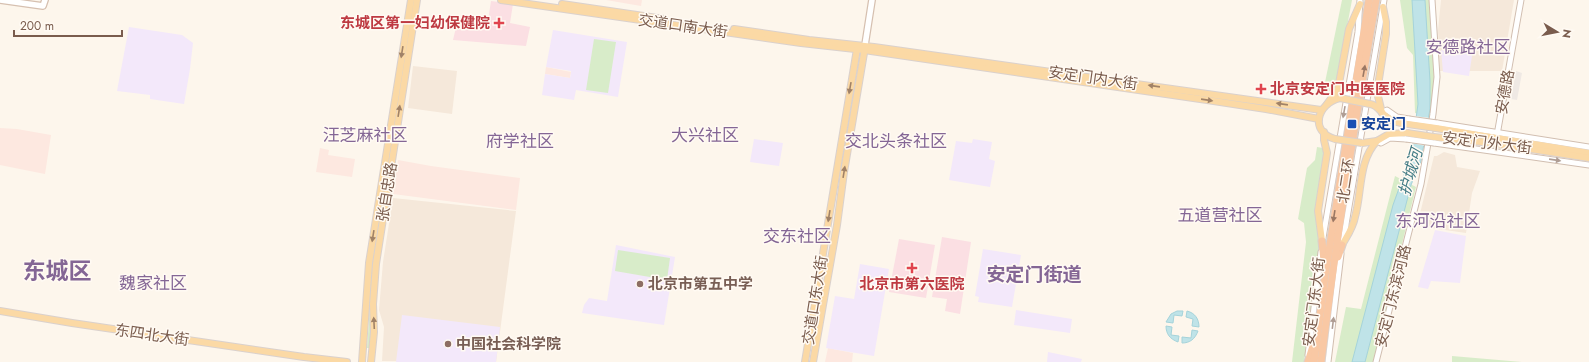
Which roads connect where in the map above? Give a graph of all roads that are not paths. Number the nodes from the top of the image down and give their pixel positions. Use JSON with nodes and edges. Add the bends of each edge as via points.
{"nodes":[{"id":1,"x":0,"y":0,"type":"edge"},
{"id":2,"x":45,"y":0,"type":"edge"},
{"id":3,"x":411,"y":0,"type":"edge"},
{"id":4,"x":417,"y":0,"type":"edge"},
{"id":5,"x":501,"y":0,"type":"edge"},
{"id":6,"x":530,"y":0,"type":"edge"},
{"id":7,"x":872,"y":0,"type":"edge"},
{"id":8,"x":1369,"y":0,"type":"edge"},
{"id":9,"x":1376,"y":0,"type":"edge"},
{"id":10,"x":1432,"y":0,"type":"edge"},
{"id":11,"x":1521,"y":0,"type":"edge"},
{"id":12,"x":1360,"y":2,"type":"edge"},
{"id":13,"x":1383,"y":3,"type":"edge"},
{"id":14,"x":864,"y":48,"type":"junction"},
{"id":15,"x":857,"y":49,"type":"junction"},
{"id":16,"x":1327,"y":104,"type":"junction"},
{"id":17,"x":1321,"y":110,"type":"junction"},
{"id":18,"x":1385,"y":111,"type":"junction"},
{"id":19,"x":1319,"y":119,"type":"junction"},
{"id":20,"x":1324,"y":132,"type":"junction"},
{"id":21,"x":1497,"y":134,"type":"junction"},
{"id":22,"x":1434,"y":140,"type":"junction"},
{"id":23,"x":1379,"y":142,"type":"junction"},
{"id":24,"x":1589,"y":147,"type":"edge"},
{"id":25,"x":1589,"y":152,"type":"edge"},
{"id":26,"x":1589,"y":158,"type":"edge"},
{"id":27,"x":1589,"y":165,"type":"edge"},
{"id":28,"x":1322,"y":241,"type":"junction"},
{"id":29,"x":1342,"y":245,"type":"junction"},
{"id":30,"x":1328,"y":276,"type":"junction"},
{"id":31,"x":0,"y":311,"type":"edge"},
{"id":32,"x":1319,"y":327,"type":"junction"},
{"id":33,"x":304,"y":357,"type":"junction"},
{"id":34,"x":321,"y":362,"type":"edge"},
{"id":35,"x":347,"y":362,"type":"edge"},
{"id":36,"x":362,"y":362,"type":"edge"},
{"id":37,"x":371,"y":362,"type":"edge"},
{"id":38,"x":805,"y":362,"type":"edge"},
{"id":39,"x":814,"y":362,"type":"edge"},
{"id":40,"x":1307,"y":362,"type":"edge"},
{"id":41,"x":1314,"y":362,"type":"edge"},
{"id":42,"x":1321,"y":362,"type":"edge"},
{"id":43,"x":1328,"y":362,"type":"edge"},
{"id":44,"x":1376,"y":362,"type":"edge"}],
"edges":[{"from":1,"to":2,"type":"main road","via":[[43,6]]},
{"from":3,"to":36,"type":"main road","name":"张自忠路","one_way":true,"via":[[369,263]]},
{"from":37,"to":4,"type":"main road","name":"张自忠路","one_way":true,"via":[[376,264]]},
{"from":5,"to":15,"type":"main road","name":"交道口南大街"},
{"from":6,"to":14,"type":"main road","name":"交道口南大街"},
{"from":7,"to":14,"type":"main road"},
{"from":8,"to":30,"type":"highway","name":"北二环","one_way":true},
{"from":30,"to":9,"type":"highway","name":"北二环","one_way":true},
{"from":10,"to":44,"type":"street","name":"安定门东滨河路","via":[[1436,77],[1434,114],[1421,184]]},
{"from":11,"to":21,"type":"street","name":"安德路"},
{"from":12,"to":16,"type":"main road","via":[[1349,29],[1338,90]]},
{"from":12,"to":28,"type":"street","name":"安定门东大街","one_way":true,"via":[[1358,32]]},
{"from":13,"to":18,"type":"main road","via":[[1386,34],[1377,92]]},
{"from":13,"to":29,"type":"street","name":"安定门东大街"},
{"from":14,"to":15,"type":"main road","name":"交道口南大街"},
{"from":17,"to":14,"type":"main road","name":"安定门内大街","one_way":true},
{"from":14,"to":19,"type":"main road","name":"安定门内大街","one_way":true},
{"from":39,"to":14,"type":"main road","name":"交道口东大街","one_way":true,"via":[[838,225],[842,184]]},
{"from":15,"to":38,"type":"main road","name":"交道口东大街","one_way":true},
{"from":16,"to":17,"type":"main road"},
{"from":16,"to":18,"type":"main road","name":"安定门外大街","bridge":true,"via":[[1340,98],[1370,104]]},
{"from":17,"to":19,"type":"main road"},
{"from":18,"to":21,"type":"main road","name":"安定门外大街","bridge":true,"via":[[1391,120]]},
{"from":19,"to":20,"type":"main road"},
{"from":20,"to":23,"type":"main road","name":"安定门外大街","bridge":true,"via":[[1335,139],[1362,143]]},
{"from":20,"to":28,"type":"main road","via":[[1327,153],[1318,211]]},
{"from":21,"to":24,"type":"street"},
{"from":21,"to":25,"type":"main road","name":"安定门外大街"},
{"from":22,"to":23,"type":"main road","name":"安定门外大街","bridge":true,"via":[[1389,134]]},
{"from":22,"to":26,"type":"main road","name":"安定门外大街","via":[[1491,143]]},
{"from":22,"to":27,"type":"street","one_way":true},
{"from":23,"to":29,"type":"main road","via":[[1366,157],[1356,217]]},
{"from":28,"to":30,"type":"highway"},
{"from":28,"to":40,"type":"street","name":"安定门东大街"},
{"from":29,"to":30,"type":"highway"},
{"from":43,"to":29,"type":"street","name":"安定门东大街","one_way":true},
{"from":30,"to":32,"type":"highway","name":"北二环"},
{"from":30,"to":42,"type":"highway","name":"北二环"},
{"from":31,"to":33,"type":"main road","name":"东四北大街"},
{"from":32,"to":40,"type":"highway"},
{"from":32,"to":41,"type":"highway","name":"北二环"},
{"from":33,"to":34,"type":"main road","name":"东四北大街"},
{"from":33,"to":35,"type":"main road","name":"东四北大街"}]}
